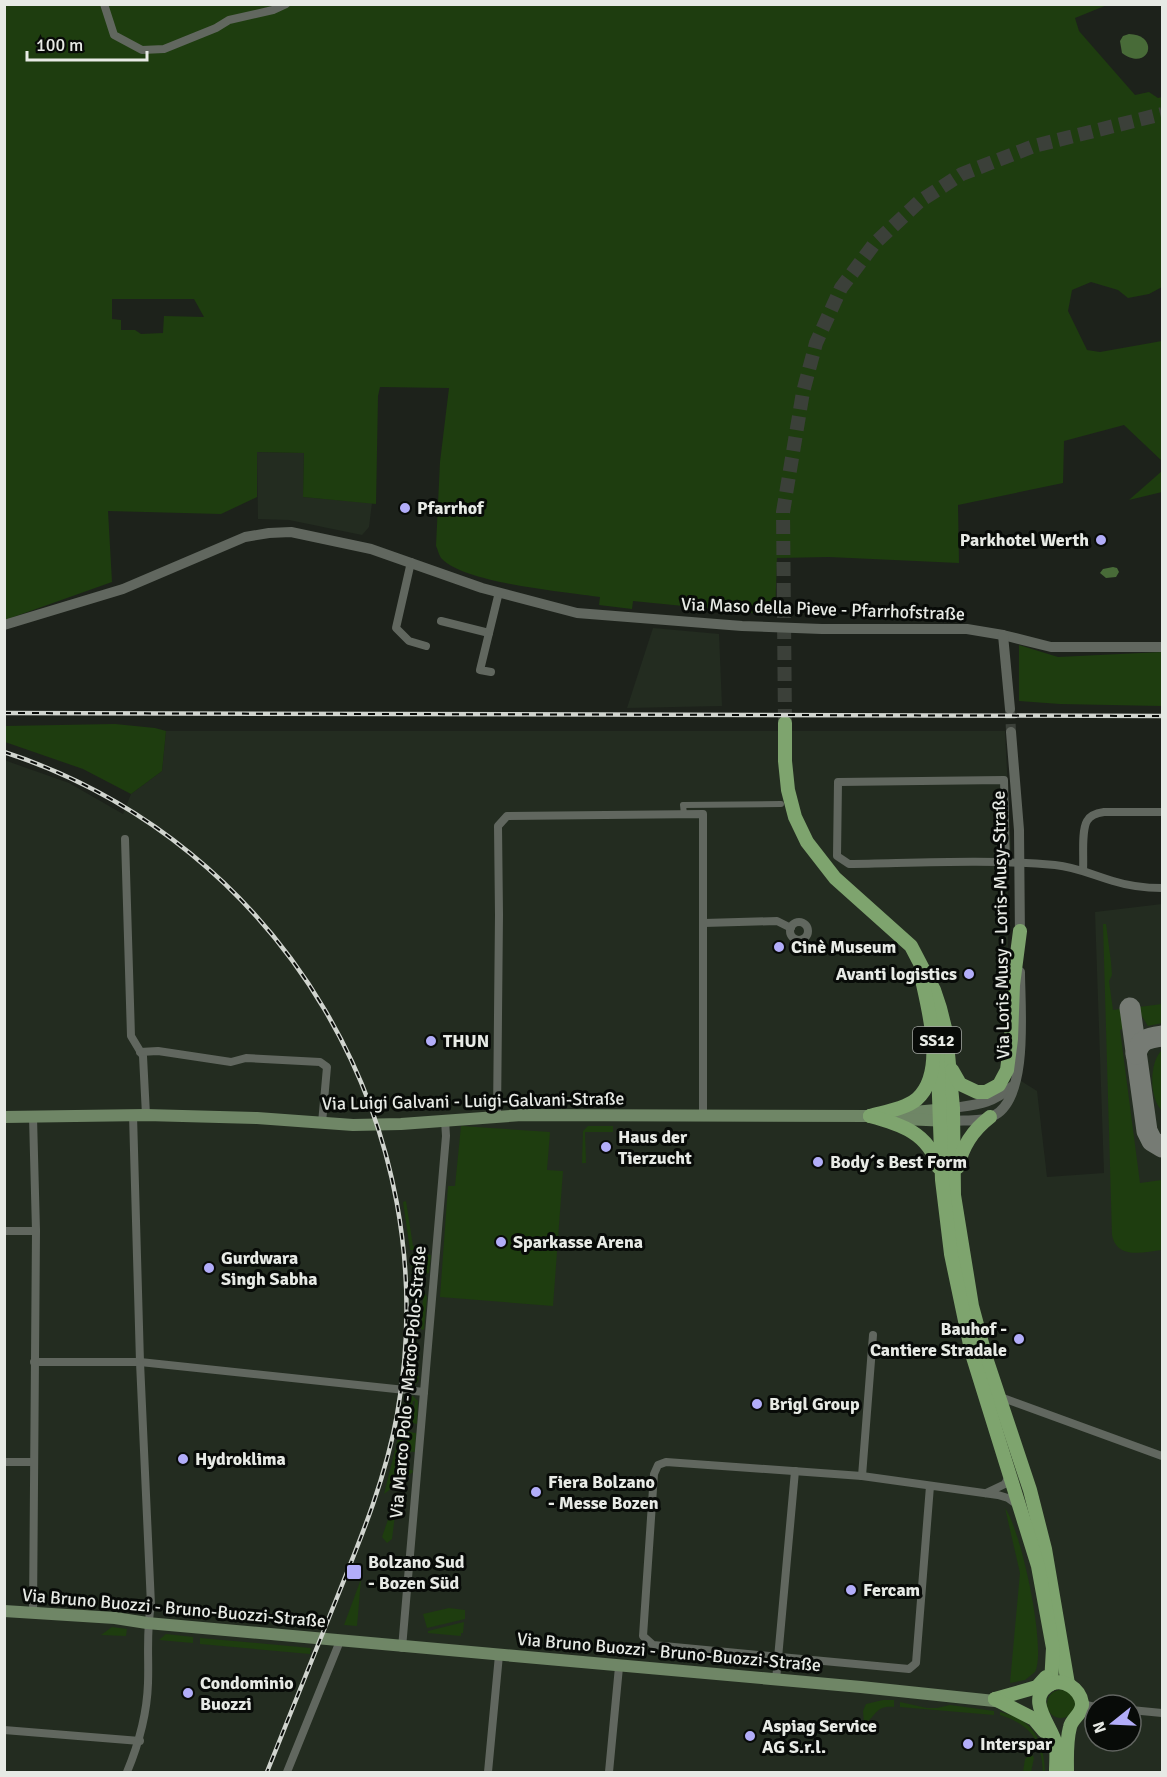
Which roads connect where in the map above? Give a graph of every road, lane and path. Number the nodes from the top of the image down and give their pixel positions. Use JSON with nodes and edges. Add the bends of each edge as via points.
{"nodes":[{"id":1,"x":104,"y":4,"type":"edge"},
{"id":2,"x":286,"y":4,"type":"edge"},
{"id":3,"x":411,"y":562,"type":"junction"},
{"id":4,"x":499,"y":592,"type":"junction"},
{"id":5,"x":441,"y":621,"type":"dead end"},
{"id":6,"x":4,"y":625,"type":"edge"},
{"id":7,"x":489,"y":633,"type":"junction"},
{"id":8,"x":1004,"y":635,"type":"junction"},
{"id":9,"x":426,"y":646,"type":"dead end"},
{"id":10,"x":1162,"y":647,"type":"edge"},
{"id":11,"x":491,"y":672,"type":"dead end"},
{"id":12,"x":1010,"y":709,"type":"tunnel mouth"},
{"id":13,"x":784,"y":723,"type":"tunnel mouth"},
{"id":14,"x":1011,"y":732,"type":"tunnel mouth"},
{"id":15,"x":781,"y":804,"type":"dead end"},
{"id":16,"x":1162,"y":812,"type":"edge"},
{"id":17,"x":684,"y":814,"type":"junction"},
{"id":18,"x":125,"y":839,"type":"dead end"},
{"id":19,"x":1006,"y":863,"type":"junction"},
{"id":20,"x":1020,"y":863,"type":"junction"},
{"id":21,"x":1083,"y":870,"type":"junction"},
{"id":22,"x":1162,"y":888,"type":"edge"},
{"id":23,"x":704,"y":923,"type":"junction"},
{"id":24,"x":791,"y":928,"type":"dead end"},
{"id":25,"x":1020,"y":931,"type":"junction"},
{"id":26,"x":896,"y":932,"type":"junction"},
{"id":27,"x":920,"y":973,"type":"junction"},
{"id":28,"x":946,"y":1032,"type":"junction"},
{"id":29,"x":141,"y":1052,"type":"junction"},
{"id":30,"x":1016,"y":1084,"type":"junction"},
{"id":31,"x":133,"y":1115,"type":"junction"},
{"id":32,"x":146,"y":1115,"type":"junction"},
{"id":33,"x":945,"y":1115,"type":"junction"},
{"id":34,"x":703,"y":1116,"type":"junction"},
{"id":35,"x":870,"y":1116,"type":"junction"},
{"id":36,"x":4,"y":1117,"type":"edge"},
{"id":37,"x":33,"y":1117,"type":"junction"},
{"id":38,"x":497,"y":1117,"type":"junction"},
{"id":39,"x":990,"y":1117,"type":"junction"},
{"id":40,"x":445,"y":1120,"type":"junction"},
{"id":41,"x":322,"y":1123,"type":"junction"},
{"id":42,"x":942,"y":1180,"type":"junction"},
{"id":43,"x":954,"y":1190,"type":"junction"},
{"id":44,"x":36,"y":1231,"type":"junction"},
{"id":45,"x":4,"y":1232,"type":"edge"},
{"id":46,"x":873,"y":1335,"type":"dead end"},
{"id":47,"x":34,"y":1362,"type":"junction"},
{"id":48,"x":140,"y":1362,"type":"junction"},
{"id":49,"x":424,"y":1392,"type":"junction"},
{"id":50,"x":999,"y":1400,"type":"junction"},
{"id":51,"x":1162,"y":1456,"type":"edge"},
{"id":52,"x":34,"y":1461,"type":"junction"},
{"id":53,"x":4,"y":1462,"type":"edge"},
{"id":54,"x":795,"y":1471,"type":"junction"},
{"id":55,"x":1011,"y":1474,"type":"junction"},
{"id":56,"x":862,"y":1476,"type":"junction"},
{"id":57,"x":930,"y":1486,"type":"junction"},
{"id":58,"x":986,"y":1493,"type":"junction"},
{"id":59,"x":1022,"y":1508,"type":"junction"},
{"id":60,"x":4,"y":1611,"type":"edge"},
{"id":61,"x":33,"y":1613,"type":"junction"},
{"id":62,"x":1048,"y":1618,"type":"junction"},
{"id":63,"x":147,"y":1623,"type":"junction"},
{"id":64,"x":340,"y":1641,"type":"junction"},
{"id":65,"x":402,"y":1647,"type":"junction"},
{"id":66,"x":499,"y":1655,"type":"junction"},
{"id":67,"x":779,"y":1657,"type":"junction"},
{"id":68,"x":619,"y":1666,"type":"junction"},
{"id":69,"x":776,"y":1680,"type":"junction"},
{"id":70,"x":1068,"y":1684,"type":"junction"},
{"id":71,"x":1047,"y":1688,"type":"junction"},
{"id":72,"x":1083,"y":1698,"type":"edge"},
{"id":73,"x":995,"y":1700,"type":"junction"},
{"id":74,"x":1083,"y":1711,"type":"edge"},
{"id":75,"x":1143,"y":1711,"type":"edge"},
{"id":76,"x":1162,"y":1713,"type":"edge"},
{"id":77,"x":1045,"y":1719,"type":"junction"},
{"id":78,"x":1071,"y":1724,"type":"junction"},
{"id":79,"x":4,"y":1730,"type":"edge"},
{"id":80,"x":140,"y":1741,"type":"junction"},
{"id":81,"x":1059,"y":1772,"type":"edge"},
{"id":82,"x":128,"y":1773,"type":"edge"},
{"id":83,"x":287,"y":1773,"type":"edge"},
{"id":84,"x":488,"y":1773,"type":"edge"},
{"id":85,"x":609,"y":1773,"type":"edge"}],
"edges":[{"from":1,"to":2,"type":"street","via":[[114,35],[142,50],[165,49],[229,20]]},
{"from":3,"to":4,"type":"street","name":"Via Maso della Pieve - Pfarrhofstraße"},
{"from":3,"to":6,"type":"street","name":"Via Maso della Pieve - Pfarrhofstraße","via":[[309,534],[252,535],[123,590]]},
{"from":3,"to":9,"type":"street","via":[[396,628],[409,641]]},
{"from":4,"to":7,"type":"street"},
{"from":4,"to":8,"type":"street","name":"Via Maso della Pieve - Pfarrhofstraße","via":[[577,613],[662,621],[813,629],[967,629]]},
{"from":5,"to":7,"type":"street"},
{"from":7,"to":11,"type":"street","via":[[480,670]]},
{"from":8,"to":10,"type":"street","name":"Via Maso della Pieve - Pfarrhofstraße","via":[[1051,647]]},
{"from":8,"to":12,"type":"street"},
{"from":13,"to":26,"type":"main road","number":"SS12","via":[[788,790],[807,842],[835,878]]},
{"from":14,"to":20,"type":"street","name":"Via Loris Musy - Loris-Musy-Straße"},
{"from":15,"to":17,"type":"street","via":[[683,805]]},
{"from":16,"to":21,"type":"street","via":[[1104,812],[1087,819]]},
{"from":17,"to":23,"type":"street","via":[[703,814]]},
{"from":17,"to":38,"type":"street","via":[[507,816],[498,826]]},
{"from":18,"to":29,"type":"street","via":[[130,1036]]},
{"from":19,"to":19,"type":"street","via":[[1004,780],[838,782],[837,856],[849,864]]},
{"from":19,"to":20,"type":"street"},
{"from":20,"to":21,"type":"street"},
{"from":20,"to":25,"type":"street","name":"Via Loris Musy - Loris-Musy-Straße"},
{"from":21,"to":22,"type":"street","via":[[1121,883]]},
{"from":23,"to":24,"type":"street","via":[[777,921]]},
{"from":23,"to":34,"type":"street"},
{"from":25,"to":28,"type":"main road","via":[[1012,985],[1009,1062],[999,1085],[977,1092],[960,1084],[950,1064]]},
{"from":25,"to":30,"type":"street","name":"Via Loris Musy - Loris-Musy-Straße"},
{"from":26,"to":27,"type":"main road","number":"SS12"},
{"from":26,"to":28,"type":"main road","number":"SS12","via":[[916,952],[934,990]]},
{"from":27,"to":33,"type":"main road","number":"SS12","via":[[936,1025]]},
{"from":27,"to":35,"type":"main road","via":[[932,1038],[931,1078],[913,1101]]},
{"from":28,"to":33,"type":"main road"},
{"from":29,"to":32,"type":"street"},
{"from":29,"to":41,"type":"street","via":[[231,1062],[246,1058],[320,1062],[327,1067]]},
{"from":30,"to":33,"type":"street","name":"Via Loris Musy - Loris-Musy-Straße","via":[[997,1099]]},
{"from":30,"to":39,"type":"street","via":[[1002,1110]]},
{"from":31,"to":32,"type":"main road","name":"Via Luigi Galvani - Luigi-Galvani-Straße"},
{"from":31,"to":37,"type":"main road","name":"Via Luigi Galvani - Luigi-Galvani-Straße"},
{"from":31,"to":48,"type":"street"},
{"from":32,"to":41,"type":"main road","name":"Via Luigi Galvani - Luigi-Galvani-Straße"},
{"from":33,"to":35,"type":"main road","name":"Via Luigi Galvani - Luigi-Galvani-Straße"},
{"from":33,"to":39,"type":"street"},
{"from":33,"to":42,"type":"main road"},
{"from":33,"to":43,"type":"main road"},
{"from":34,"to":35,"type":"main road","name":"Via Luigi Galvani - Luigi-Galvani-Straße"},
{"from":34,"to":38,"type":"main road","name":"Via Luigi Galvani - Luigi-Galvani-Straße"},
{"from":35,"to":42,"type":"main road","via":[[909,1128],[926,1142]]},
{"from":36,"to":37,"type":"main road","name":"Via Luigi Galvani - Luigi-Galvani-Straße"},
{"from":37,"to":44,"type":"street"},
{"from":38,"to":40,"type":"main road","name":"Via Luigi Galvani - Luigi-Galvani-Straße"},
{"from":39,"to":43,"type":"main road","via":[[965,1145]]},
{"from":40,"to":41,"type":"main road","name":"Via Luigi Galvani - Luigi-Galvani-Straße"},
{"from":40,"to":49,"type":"street","name":"Via Marco Polo - Marco-Polo-Straße"},
{"from":42,"to":55,"type":"main road","via":[[961,1308]]},
{"from":43,"to":50,"type":"main road","via":[[972,1306]]},
{"from":44,"to":45,"type":"street"},
{"from":44,"to":47,"type":"street"},
{"from":46,"to":56,"type":"street"},
{"from":47,"to":48,"type":"street"},
{"from":47,"to":52,"type":"street"},
{"from":48,"to":49,"type":"street"},
{"from":48,"to":63,"type":"street","via":[[151,1605]]},
{"from":49,"to":65,"type":"street","name":"Via Marco Polo - Marco-Polo-Straße"},
{"from":50,"to":51,"type":"street","via":[[1003,1398]]},
{"from":50,"to":70,"type":"main road","via":[[1030,1490],[1045,1549]]},
{"from":52,"to":53,"type":"street"},
{"from":52,"to":61,"type":"street"},
{"from":54,"to":56,"type":"street"},
{"from":54,"to":67,"type":"street"},
{"from":54,"to":67,"type":"street","via":[[666,1462],[658,1465],[654,1474],[643,1636],[653,1645]]},
{"from":55,"to":58,"type":"street","via":[[1005,1484]]},
{"from":55,"to":59,"type":"main road"},
{"from":56,"to":57,"type":"street"},
{"from":57,"to":58,"type":"street"},
{"from":57,"to":67,"type":"street","via":[[916,1663],[909,1669]]},
{"from":58,"to":59,"type":"street","via":[[1008,1498]]},
{"from":59,"to":62,"type":"main road"},
{"from":60,"to":61,"type":"main road","name":"Via Bruno Buozzi - Bruno-Buozzi-Straße"},
{"from":61,"to":63,"type":"main road","name":"Via Bruno Buozzi - Bruno-Buozzi-Straße"},
{"from":62,"to":71,"type":"main road","via":[[1053,1656]]},
{"from":62,"to":73,"type":"main road","via":[[1048,1671],[1044,1680],[1025,1692]]},
{"from":63,"to":64,"type":"main road","name":"Via Bruno Buozzi - Bruno-Buozzi-Straße"},
{"from":63,"to":80,"type":"street","via":[[148,1684]]},
{"from":64,"to":65,"type":"main road","name":"Via Bruno Buozzi - Bruno-Buozzi-Straße"},
{"from":64,"to":83,"type":"street","name":"Via Bruno Buozzi - Bruno-Buozzi-Straße"},
{"from":65,"to":66,"type":"main road","name":"Via Bruno Buozzi - Bruno-Buozzi-Straße"},
{"from":66,"to":68,"type":"main road","name":"Via Bruno Buozzi - Bruno-Buozzi-Straße"},
{"from":66,"to":84,"type":"street"},
{"from":67,"to":69,"type":"street"},
{"from":68,"to":69,"type":"main road","name":"Via Bruno Buozzi - Bruno-Buozzi-Straße"},
{"from":68,"to":85,"type":"street"},
{"from":69,"to":73,"type":"main road","name":"Via Bruno Buozzi - Bruno-Buozzi-Straße"},
{"from":70,"to":71,"type":"main road","via":[[1060,1682]]},
{"from":70,"to":72,"type":"main road"},
{"from":71,"to":73,"type":"main road","name":"Via Bruno Buozzi - Bruno-Buozzi-Straße","via":[[1026,1696]]},
{"from":71,"to":77,"type":"main road","via":[[1039,1702]]},
{"from":73,"to":77,"type":"main road","name":"Via Bruno Buozzi - Bruno-Buozzi-Straße","via":[[1025,1707]]},
{"from":73,"to":81,"type":"main road","via":[[1034,1719],[1043,1729]]},
{"from":74,"to":78,"type":"main road"},
{"from":75,"to":76,"type":"street"},
{"from":77,"to":78,"type":"main road","via":[[1058,1725]]},
{"from":77,"to":81,"type":"main road","via":[[1056,1745]]},
{"from":78,"to":81,"type":"main road"},
{"from":79,"to":80,"type":"street"},
{"from":80,"to":82,"type":"street"}]}
